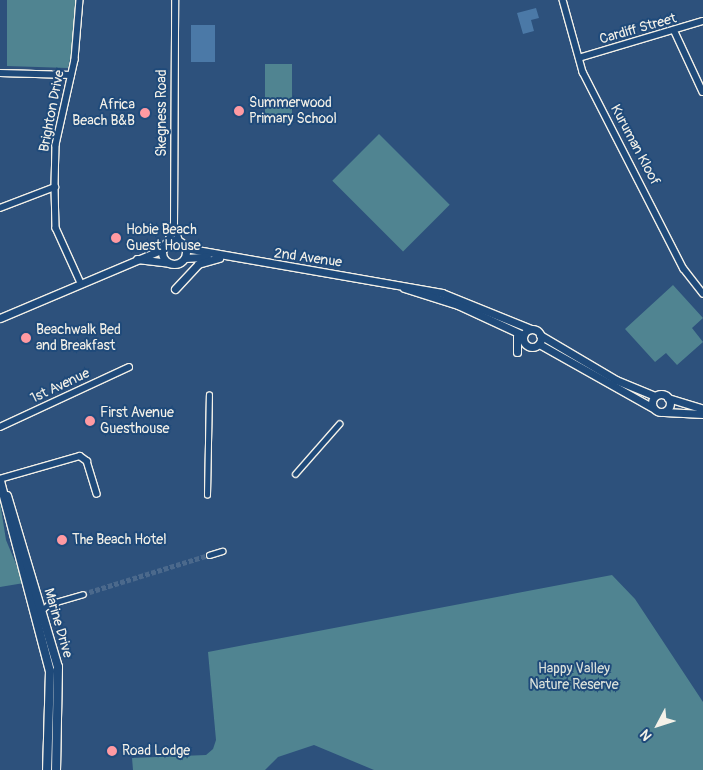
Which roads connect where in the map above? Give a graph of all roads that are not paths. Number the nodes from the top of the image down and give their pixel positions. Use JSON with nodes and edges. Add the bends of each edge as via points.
{"nodes":[{"id":1,"x":80,"y":0,"type":"edge"},
{"id":2,"x":175,"y":0,"type":"edge"},
{"id":3,"x":563,"y":0,"type":"edge"},
{"id":4,"x":703,"y":21,"type":"edge"},
{"id":5,"x":675,"y":32,"type":"junction"},
{"id":6,"x":579,"y":58,"type":"junction"},
{"id":7,"x":0,"y":73,"type":"edge"},
{"id":8,"x":71,"y":75,"type":"junction"},
{"id":9,"x":703,"y":92,"type":"edge"},
{"id":10,"x":55,"y":187,"type":"junction"},
{"id":11,"x":0,"y":208,"type":"edge"},
{"id":12,"x":174,"y":225,"type":"junction"},
{"id":13,"x":168,"y":242,"type":"junction"},
{"id":14,"x":180,"y":242,"type":"junction"},
{"id":15,"x":185,"y":248,"type":"junction"},
{"id":16,"x":163,"y":249,"type":"junction"},
{"id":17,"x":218,"y":257,"type":"junction"},
{"id":18,"x":185,"y":258,"type":"junction"},
{"id":19,"x":129,"y":260,"type":"junction"},
{"id":20,"x":170,"y":263,"type":"junction"},
{"id":21,"x":80,"y":281,"type":"junction"},
{"id":22,"x":175,"y":289,"type":"dead end"},
{"id":23,"x":703,"y":293,"type":"edge"},
{"id":24,"x":452,"y":299,"type":"junction"},
{"id":25,"x":0,"y":318,"type":"edge"},
{"id":26,"x":499,"y":322,"type":"junction"},
{"id":27,"x":531,"y":329,"type":"junction"},
{"id":28,"x":540,"y":334,"type":"junction"},
{"id":29,"x":523,"y":335,"type":"junction"},
{"id":30,"x":539,"y":344,"type":"junction"},
{"id":31,"x":517,"y":352,"type":"dead end"},
{"id":32,"x":129,"y":367,"type":"dead end"},
{"id":33,"x":209,"y":395,"type":"dead end"},
{"id":34,"x":655,"y":396,"type":"junction"},
{"id":35,"x":668,"y":398,"type":"junction"},
{"id":36,"x":653,"y":408,"type":"junction"},
{"id":37,"x":703,"y":409,"type":"edge"},
{"id":38,"x":664,"y":412,"type":"junction"},
{"id":39,"x":703,"y":414,"type":"edge"},
{"id":40,"x":339,"y":424,"type":"dead end"},
{"id":41,"x":0,"y":427,"type":"edge"},
{"id":42,"x":295,"y":474,"type":"dead end"},
{"id":43,"x":1,"y":483,"type":"edge"},
{"id":44,"x":97,"y":493,"type":"dead end"},
{"id":45,"x":207,"y":495,"type":"dead end"},
{"id":46,"x":222,"y":551,"type":"dead end"},
{"id":47,"x":209,"y":555,"type":"tunnel mouth"},
{"id":48,"x":83,"y":594,"type":"tunnel mouth"},
{"id":49,"x":42,"y":610,"type":"junction"},
{"id":50,"x":47,"y":770,"type":"edge"},
{"id":51,"x":56,"y":770,"type":"edge"}],
"edges":[{"from":1,"to":8,"type":"street","name":"Brighton Drive"},
{"from":2,"to":12,"type":"street","name":"Skegness Road"},
{"from":3,"to":6,"type":"street","name":"Kuruman Kloof"},
{"from":4,"to":5,"type":"street","name":"Cardiff Street"},
{"from":5,"to":6,"type":"street","name":"Cardiff Street"},
{"from":5,"to":9,"type":"street"},
{"from":6,"to":23,"type":"street","name":"Kuruman Kloof","via":[[684,269]]},
{"from":7,"to":8,"type":"street"},
{"from":8,"to":10,"type":"street","name":"Brighton Drive","via":[[56,145]]},
{"from":10,"to":11,"type":"street"},
{"from":10,"to":21,"type":"street","name":"Brighton Drive","via":[[56,228]]},
{"from":12,"to":13,"type":"street","name":"Skegness Road"},
{"from":12,"to":14,"type":"street","name":"Skegness Road"},
{"from":13,"to":14,"type":"street"},
{"from":13,"to":16,"type":"street"},
{"from":14,"to":15,"type":"street"},
{"from":15,"to":17,"type":"street","name":"2nd Avenue"},
{"from":15,"to":18,"type":"street"},
{"from":16,"to":19,"type":"street"},
{"from":16,"to":20,"type":"street"},
{"from":17,"to":18,"type":"street","name":"2nd Avenue"},
{"from":17,"to":22,"type":"street","via":[[198,264]]},
{"from":17,"to":24,"type":"street","name":"2nd Avenue","via":[[396,285]]},
{"from":18,"to":20,"type":"street"},
{"from":19,"to":20,"type":"street"},
{"from":19,"to":21,"type":"street"},
{"from":21,"to":25,"type":"street"},
{"from":24,"to":26,"type":"street","name":"2nd Avenue"},
{"from":24,"to":27,"type":"street","name":"2nd Avenue"},
{"from":26,"to":29,"type":"street","name":"2nd Avenue"},
{"from":26,"to":31,"type":"street","via":[[517,335]]},
{"from":27,"to":28,"type":"street","name":"2nd Avenue"},
{"from":27,"to":29,"type":"street"},
{"from":28,"to":30,"type":"street"},
{"from":28,"to":34,"type":"street","name":"2nd Avenue","via":[[616,380]]},
{"from":29,"to":30,"type":"street","name":"2nd Avenue","via":[[528,346]]},
{"from":30,"to":36,"type":"street","name":"2nd Avenue"},
{"from":32,"to":41,"type":"street","name":"1st Avenue"},
{"from":33,"to":45,"type":"street"},
{"from":34,"to":35,"type":"street","name":"2nd Avenue"},
{"from":34,"to":36,"type":"street"},
{"from":35,"to":37,"type":"street","name":"2nd Avenue"},
{"from":35,"to":38,"type":"street"},
{"from":36,"to":38,"type":"street","name":"2nd Avenue"},
{"from":38,"to":39,"type":"street","name":"2nd Avenue"},
{"from":40,"to":42,"type":"street"},
{"from":43,"to":44,"type":"street","via":[[80,456],[87,461]]},
{"from":43,"to":49,"type":"main road","name":"Marine Drive"},
{"from":43,"to":50,"type":"main road","name":"Marine Drive","via":[[50,672]]},
{"from":46,"to":47,"type":"street"},
{"from":48,"to":49,"type":"street"},
{"from":49,"to":51,"type":"main road","name":"Marine Drive","via":[[58,675]]}]}
